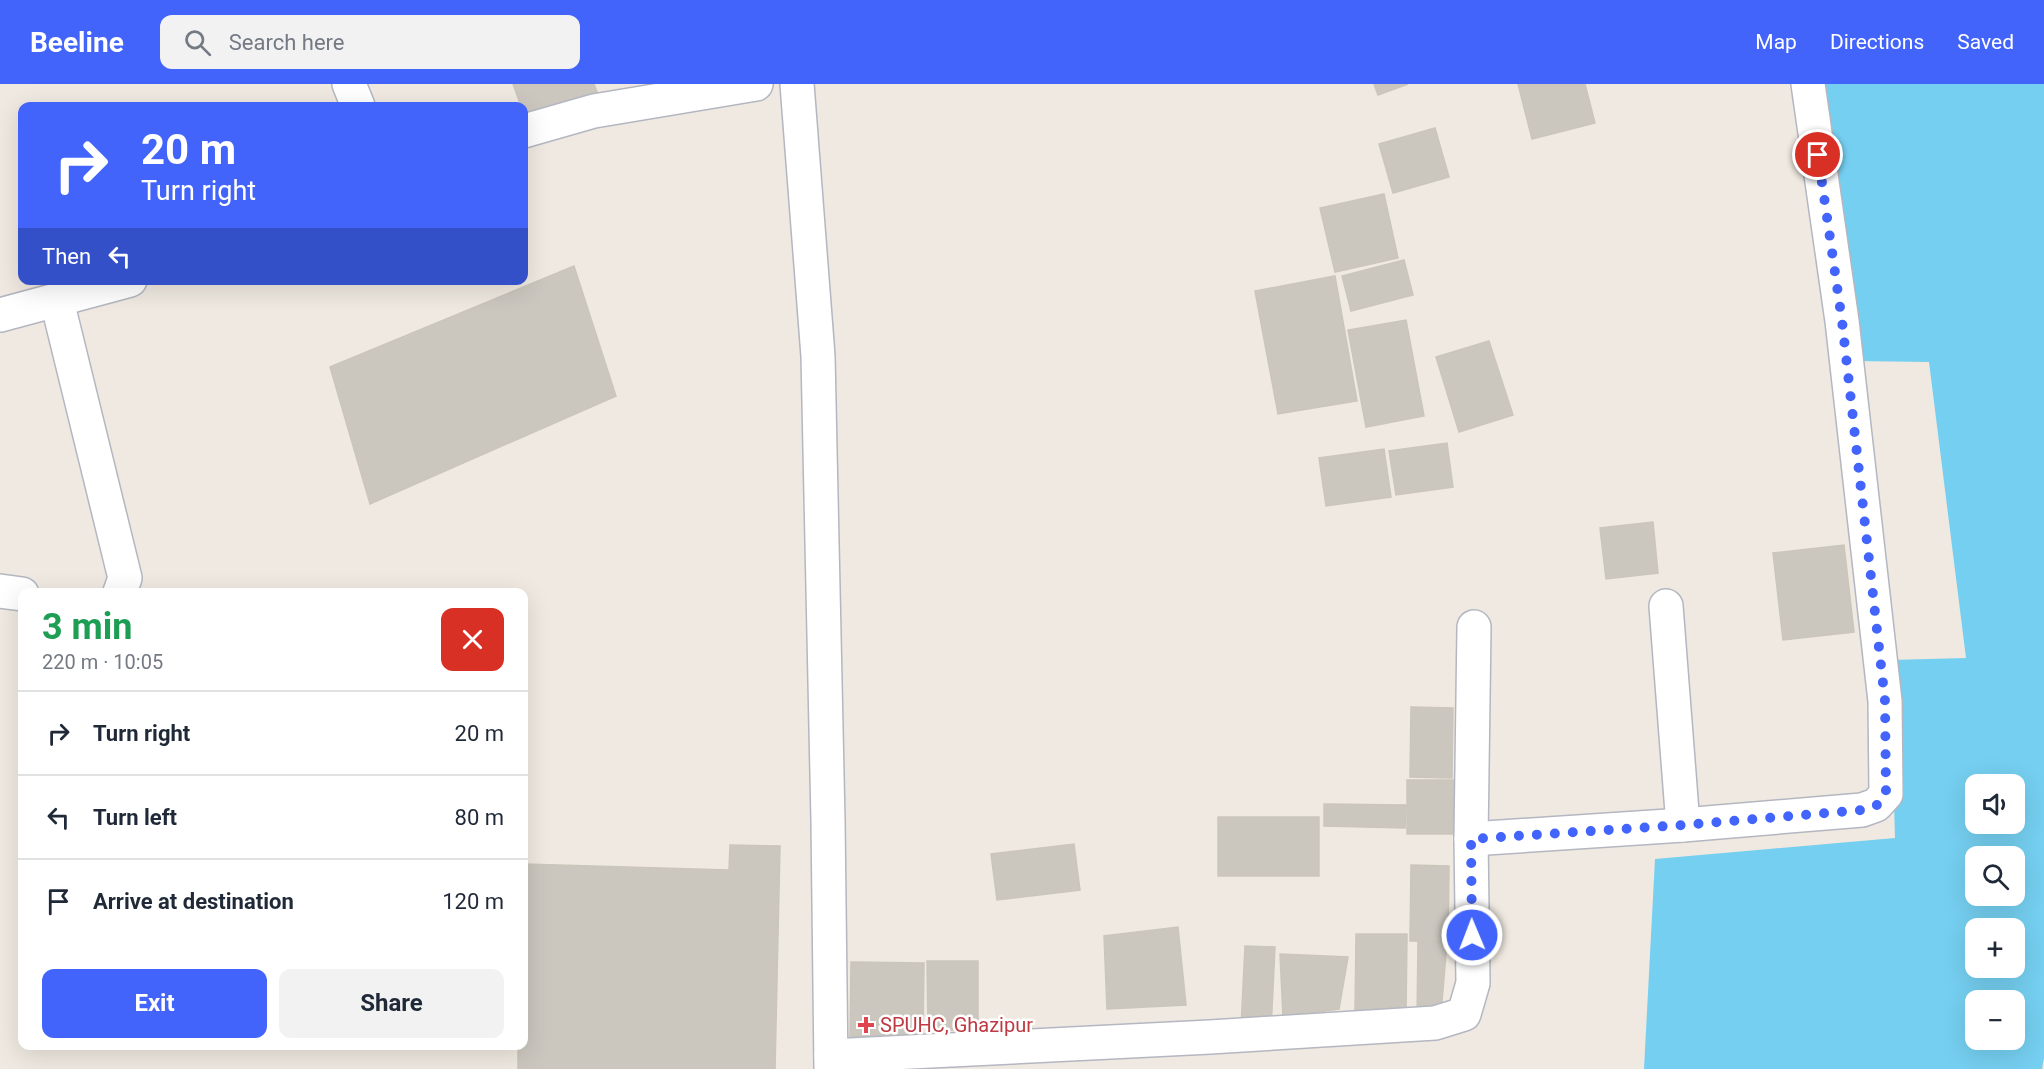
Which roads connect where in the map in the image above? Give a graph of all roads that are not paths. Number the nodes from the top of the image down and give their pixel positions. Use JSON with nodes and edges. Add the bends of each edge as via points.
{"nodes":[{"id":1,"x":350,"y":84,"type":"edge"},
{"id":2,"x":756,"y":84,"type":"edge"},
{"id":3,"x":797,"y":84,"type":"edge"},
{"id":4,"x":1808,"y":84,"type":"edge"},
{"id":5,"x":357,"y":102,"type":"edge"},
{"id":6,"x":528,"y":129,"type":"edge"},
{"id":7,"x":113,"y":285,"type":"edge"},
{"id":8,"x":57,"y":301,"type":"junction"},
{"id":9,"x":0,"y":315,"type":"edge"},
{"id":10,"x":121,"y":588,"type":"edge"},
{"id":11,"x":0,"y":591,"type":"edge"},
{"id":12,"x":18,"y":593,"type":"edge"},
{"id":13,"x":1666,"y":606,"type":"dead end"},
{"id":14,"x":1474,"y":627,"type":"dead end"},
{"id":15,"x":1683,"y":825,"type":"junction"},
{"id":16,"x":1471,"y":839,"type":"junction"},
{"id":17,"x":831,"y":1063,"type":"edge"}],
"edges":[{"from":1,"to":5,"type":"street"},
{"from":2,"to":6,"type":"street","via":[[594,111]]},
{"from":3,"to":17,"type":"street","via":[[818,356]]},
{"from":4,"to":15,"type":"street","via":[[1842,321],[1885,701],[1886,794],[1876,806],[1862,810]]},
{"from":7,"to":8,"type":"street"},
{"from":8,"to":9,"type":"street"},
{"from":8,"to":10,"type":"street","via":[[125,578]]},
{"from":11,"to":12,"type":"street"},
{"from":13,"to":15,"type":"street"},
{"from":14,"to":16,"type":"street"},
{"from":15,"to":16,"type":"street"},
{"from":16,"to":17,"type":"street","via":[[1473,983],[1464,1014],[1435,1023]]}]}
